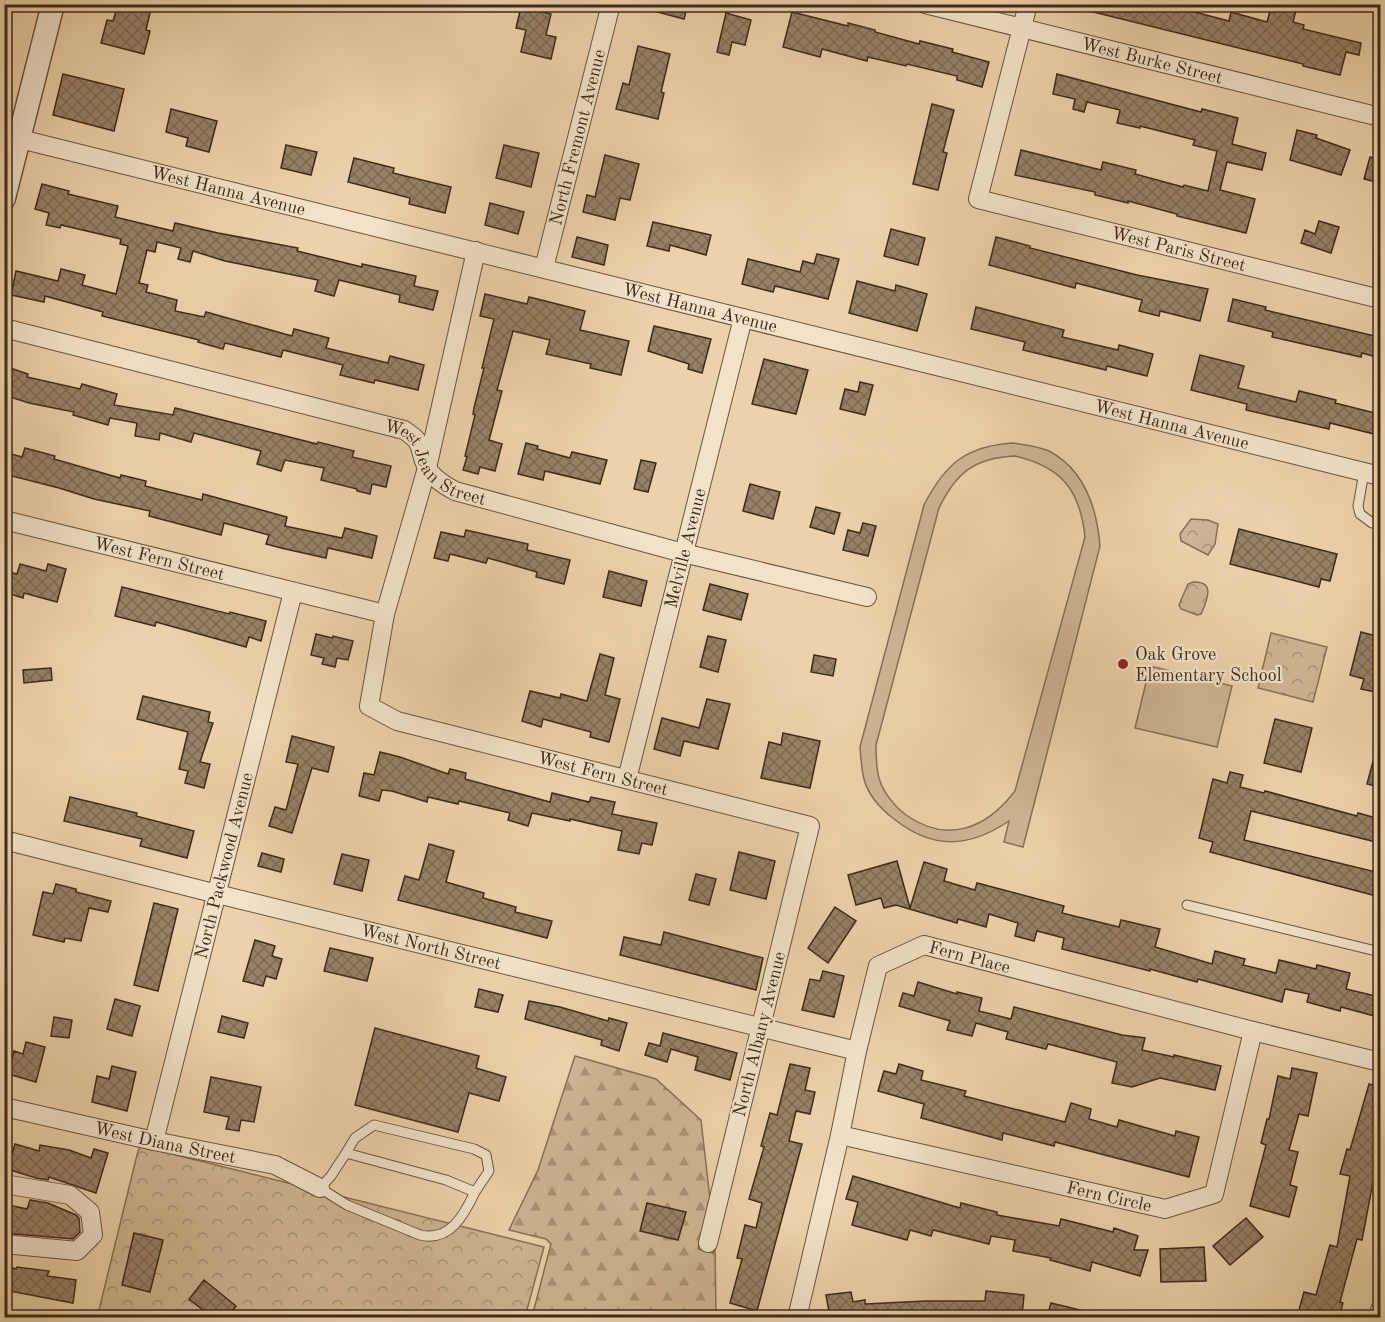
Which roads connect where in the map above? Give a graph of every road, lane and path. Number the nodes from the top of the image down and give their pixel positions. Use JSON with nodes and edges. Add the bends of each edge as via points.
{"nodes":[{"id":1,"x":53,"y":4,"type":"edge"},
{"id":2,"x":610,"y":4,"type":"edge"},
{"id":3,"x":925,"y":4,"type":"edge"},
{"id":4,"x":1028,"y":4,"type":"edge"},
{"id":5,"x":1022,"y":28,"type":"junction"},
{"id":6,"x":1380,"y":117,"type":"edge"},
{"id":7,"x":12,"y":136,"type":"edge"},
{"id":8,"x":4,"y":198,"type":"edge"},
{"id":9,"x":476,"y":252,"type":"junction"},
{"id":10,"x":544,"y":268,"type":"junction"},
{"id":11,"x":1380,"y":299,"type":"edge"},
{"id":12,"x":743,"y":318,"type":"junction"},
{"id":13,"x":4,"y":328,"type":"edge"},
{"id":14,"x":427,"y":468,"type":"junction"},
{"id":15,"x":1372,"y":474,"type":"edge"},
{"id":16,"x":4,"y":520,"type":"edge"},
{"id":17,"x":1380,"y":525,"type":"edge"},
{"id":18,"x":683,"y":553,"type":"junction"},
{"id":19,"x":293,"y":592,"type":"junction"},
{"id":20,"x":867,"y":597,"type":"dead end"},
{"id":21,"x":385,"y":614,"type":"junction"},
{"id":22,"x":627,"y":779,"type":"junction"},
{"id":23,"x":810,"y":826,"type":"joint"},
{"id":24,"x":4,"y":840,"type":"edge"},
{"id":25,"x":218,"y":894,"type":"junction"},
{"id":26,"x":1187,"y":905,"type":"dead end"},
{"id":27,"x":1380,"y":952,"type":"edge"},
{"id":28,"x":760,"y":1027,"type":"junction"},
{"id":29,"x":1253,"y":1031,"type":"junction"},
{"id":30,"x":857,"y":1051,"type":"junction"},
{"id":31,"x":1380,"y":1062,"type":"edge"},
{"id":32,"x":4,"y":1107,"type":"edge"},
{"id":33,"x":840,"y":1135,"type":"junction"},
{"id":34,"x":154,"y":1141,"type":"junction"},
{"id":35,"x":346,"y":1153,"type":"junction"},
{"id":36,"x":4,"y":1184,"type":"edge"},
{"id":37,"x":320,"y":1188,"type":"junction"},
{"id":38,"x":475,"y":1192,"type":"junction"},
{"id":39,"x":708,"y":1243,"type":"dead end"},
{"id":40,"x":4,"y":1244,"type":"edge"},
{"id":41,"x":1380,"y":1310,"type":"edge"},
{"id":42,"x":797,"y":1317,"type":"edge"},
{"id":43,"x":1378,"y":1317,"type":"edge"}],
"edges":[{"from":1,"to":7,"type":"street"},
{"from":2,"to":10,"type":"street","name":"North Fremont Avenue"},
{"from":3,"to":5,"type":"street","name":"West Burke Street"},
{"from":4,"to":5,"type":"street"},
{"from":5,"to":6,"type":"street","name":"West Burke Street"},
{"from":5,"to":11,"type":"street","name":"West Paris Street","via":[[978,199]]},
{"from":7,"to":8,"type":"street"},
{"from":7,"to":9,"type":"street","name":"West Hanna Avenue"},
{"from":9,"to":10,"type":"street","name":"West Hanna Avenue"},
{"from":9,"to":14,"type":"street"},
{"from":10,"to":12,"type":"street","name":"West Hanna Avenue"},
{"from":12,"to":15,"type":"street","name":"West Hanna Avenue"},
{"from":12,"to":18,"type":"street","name":"Melville Avenue"},
{"from":13,"to":14,"type":"street","name":"West Jean Street","via":[[404,429],[418,439]]},
{"from":14,"to":18,"type":"street","name":"West Jean Street","via":[[455,491]]},
{"from":14,"to":21,"type":"street"},
{"from":15,"to":17,"type":"lane","via":[[1358,506],[1360,514]]},
{"from":16,"to":19,"type":"street","name":"West Fern Street"},
{"from":18,"to":20,"type":"street","name":"West Jean Street"},
{"from":18,"to":22,"type":"street","name":"Melville Avenue"},
{"from":19,"to":21,"type":"street","name":"West Fern Street"},
{"from":19,"to":25,"type":"street","name":"North Packwood Avenue"},
{"from":21,"to":22,"type":"street","name":"West Fern Street","via":[[369,706],[397,721]]},
{"from":22,"to":23,"type":"street","name":"West Fern Street"},
{"from":23,"to":28,"type":"street","name":"North Albany Avenue"},
{"from":24,"to":25,"type":"street","name":"West North Street"},
{"from":25,"to":28,"type":"street","name":"West North Street"},
{"from":25,"to":34,"type":"street","name":"North Packwood Avenue"},
{"from":26,"to":27,"type":"lane"},
{"from":28,"to":30,"type":"street","name":"West North Street"},
{"from":28,"to":39,"type":"street","name":"North Albany Avenue"},
{"from":29,"to":30,"type":"street","name":"Fern Place","via":[[924,945],[878,966]]},
{"from":29,"to":31,"type":"street","name":"Fern Place"},
{"from":29,"to":33,"type":"street","name":"Fern Circle","via":[[1214,1194],[1165,1209]]},
{"from":30,"to":33,"type":"street","name":"Fern Place"},
{"from":32,"to":34,"type":"street","name":"West Diana Street"},
{"from":33,"to":42,"type":"street","name":"Fern Place"},
{"from":34,"to":37,"type":"street","name":"West Diana Street","via":[[275,1165]]},
{"from":35,"to":37,"type":"lane"},
{"from":35,"to":38,"type":"lane","via":[[446,1180]]},
{"from":35,"to":38,"type":"lane","via":[[355,1138],[374,1125],[474,1149],[486,1155],[489,1172]]},
{"from":36,"to":40,"type":"street","via":[[70,1195],[90,1212],[93,1235],[77,1251]]},
{"from":37,"to":38,"type":"lane","via":[[346,1205],[429,1237],[456,1225]]},
{"from":41,"to":43,"type":"street"}]}
